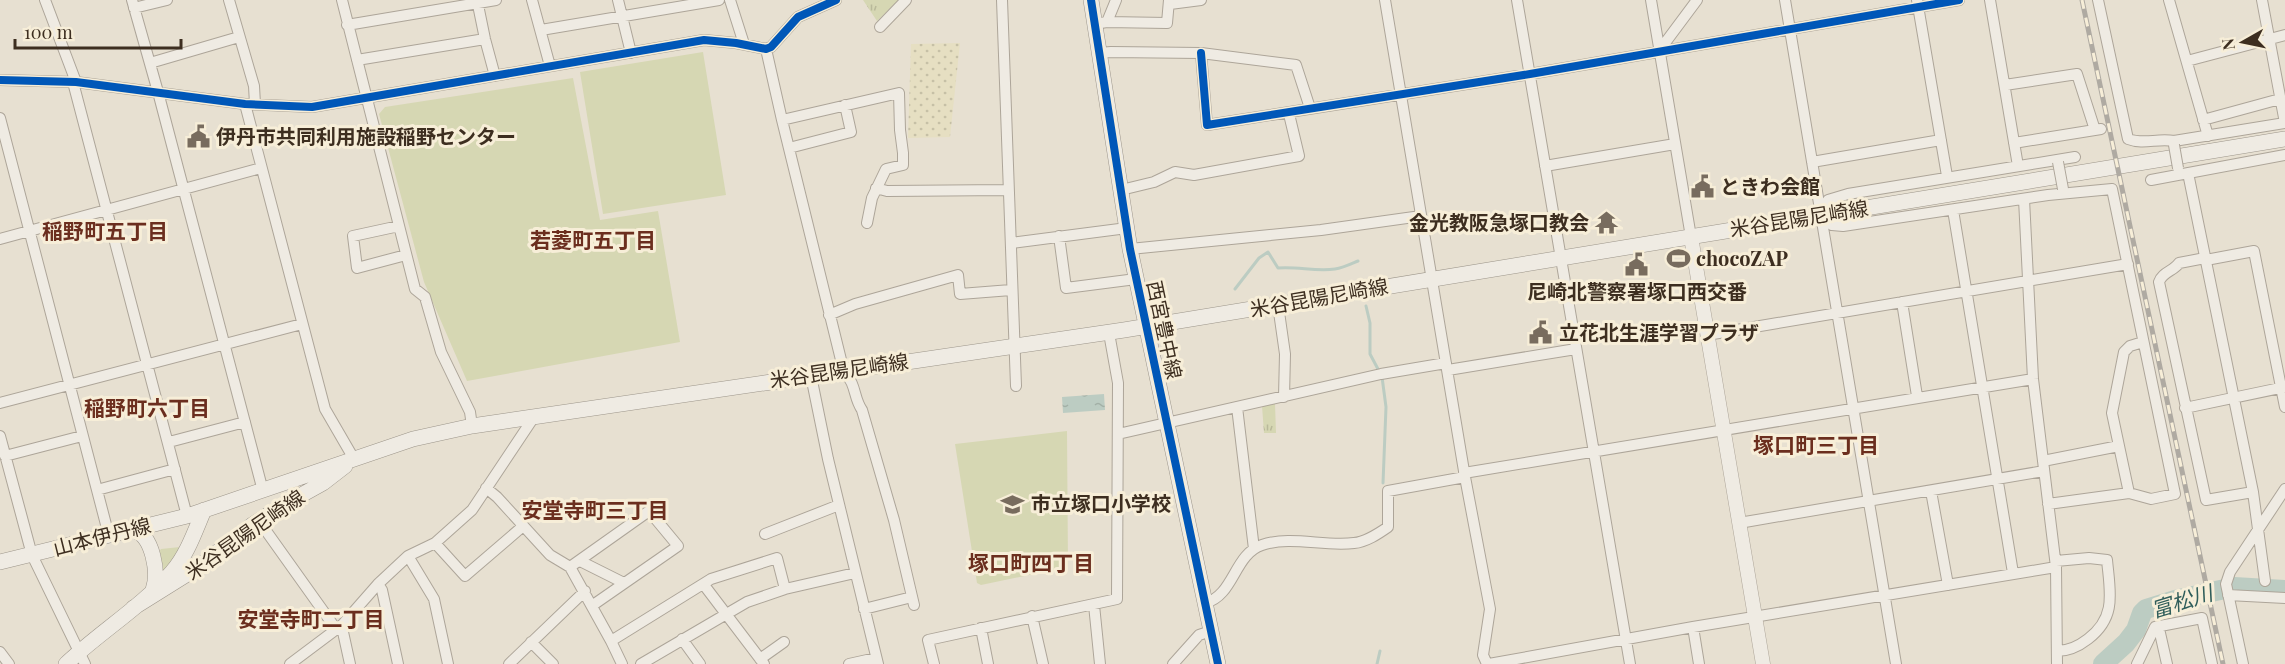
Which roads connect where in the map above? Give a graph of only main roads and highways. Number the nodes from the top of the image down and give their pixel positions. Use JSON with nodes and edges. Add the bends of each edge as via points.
{"nodes":[{"id":1,"x":1091,"y":0,"type":"edge"},
{"id":2,"x":2285,"y":139,"type":"edge"},
{"id":3,"x":1146,"y":327,"type":"junction"},
{"id":4,"x":354,"y":459,"type":"junction"},
{"id":5,"x":204,"y":510,"type":"junction"},
{"id":6,"x":134,"y":530,"type":"junction"},
{"id":7,"x":0,"y":562,"type":"edge"},
{"id":8,"x":153,"y":590,"type":"junction"},
{"id":9,"x":133,"y":608,"type":"junction"},
{"id":10,"x":82,"y":658,"type":"edge"},
{"id":11,"x":66,"y":664,"type":"edge"},
{"id":12,"x":1218,"y":664,"type":"edge"}],
"edges":[{"from":1,"to":3,"type":"main road","name":"西宮豊中線","via":[[1101,23],[1099,53]]},
{"from":2,"to":3,"type":"main road","name":"米谷昆陽尼崎線"},
{"from":3,"to":4,"type":"main road","name":"米谷昆陽尼崎線","via":[[472,426],[413,439]]},
{"from":3,"to":12,"type":"main road","name":"西宮豊中線"},
{"from":4,"to":5,"type":"main road","name":"米谷昆陽尼崎線"},
{"from":4,"to":9,"type":"main road","name":"米谷昆陽尼崎線"},
{"from":5,"to":6,"type":"main road","name":"山本伊丹線"},
{"from":5,"to":8,"type":"main road","name":"米谷昆陽尼崎線","via":[[172,572]]},
{"from":6,"to":7,"type":"main road","name":"山本伊丹線"},
{"from":6,"to":8,"type":"main road","via":[[144,535],[149,548],[157,579]]},
{"from":8,"to":9,"type":"main road","name":"米谷昆陽尼崎線"},
{"from":9,"to":10,"type":"main road","name":"米谷昆陽尼崎線"},
{"from":10,"to":11,"type":"main road","name":"米谷昆陽尼崎線"}]}
